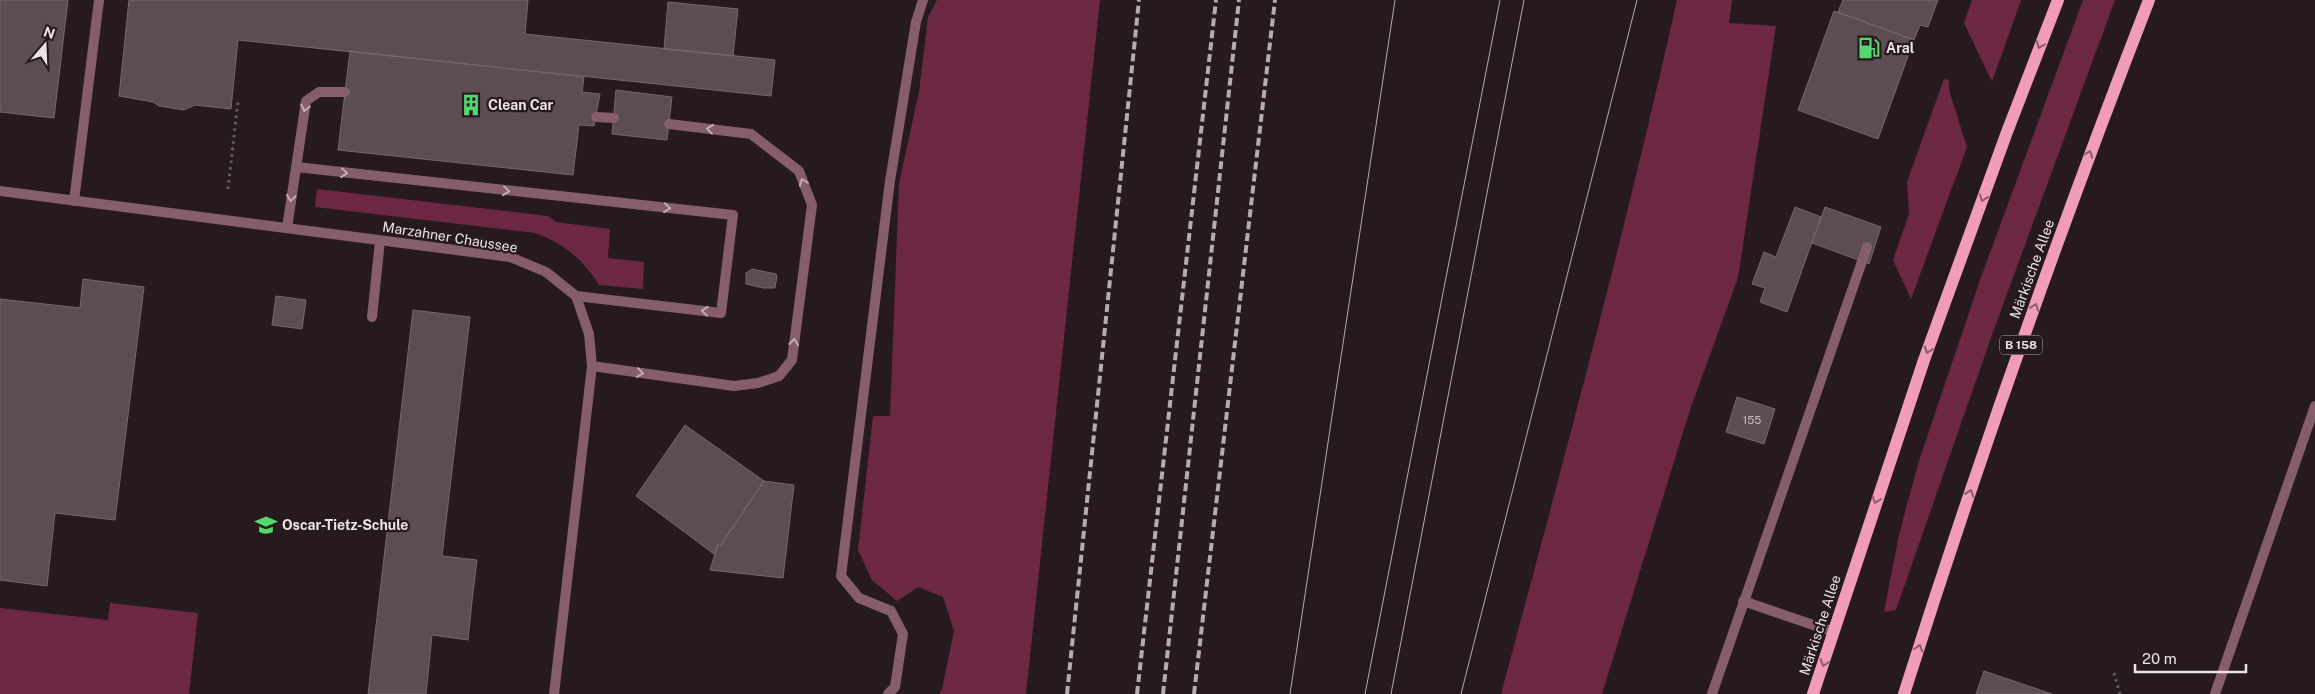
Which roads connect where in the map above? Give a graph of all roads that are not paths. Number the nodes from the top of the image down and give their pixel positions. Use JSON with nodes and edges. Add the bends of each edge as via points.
{"nodes":[{"id":1,"x":99,"y":0,"type":"edge"},
{"id":2,"x":923,"y":0,"type":"edge"},
{"id":3,"x":2058,"y":0,"type":"edge"},
{"id":4,"x":2149,"y":0,"type":"edge"},
{"id":5,"x":345,"y":92,"type":"dead end"},
{"id":6,"x":596,"y":117,"type":"dead end"},
{"id":7,"x":614,"y":118,"type":"dead end"},
{"id":8,"x":669,"y":124,"type":"dead end"},
{"id":9,"x":296,"y":167,"type":"junction"},
{"id":10,"x":0,"y":191,"type":"edge"},
{"id":11,"x":74,"y":201,"type":"junction"},
{"id":12,"x":287,"y":228,"type":"junction"},
{"id":13,"x":380,"y":240,"type":"junction"},
{"id":14,"x":1867,"y":247,"type":"dead end"},
{"id":15,"x":576,"y":296,"type":"junction"},
{"id":16,"x":372,"y":317,"type":"dead end"},
{"id":17,"x":592,"y":366,"type":"junction"},
{"id":18,"x":2315,"y":406,"type":"edge"},
{"id":19,"x":1743,"y":601,"type":"junction"},
{"id":20,"x":1834,"y":632,"type":"junction"},
{"id":21,"x":554,"y":694,"type":"edge"},
{"id":22,"x":888,"y":694,"type":"edge"},
{"id":23,"x":1712,"y":694,"type":"edge"},
{"id":24,"x":1813,"y":694,"type":"edge"},
{"id":25,"x":1904,"y":694,"type":"edge"},
{"id":26,"x":2215,"y":694,"type":"edge"}],
"edges":[{"from":1,"to":11,"type":"street"},
{"from":2,"to":22,"type":"street","via":[[916,22],[890,180],[842,576],[859,598],[891,611],[903,634],[895,687]]},
{"from":3,"to":20,"type":"main road","name":"Märkische Allee","one_way":true,"via":[[1917,379]]},
{"from":25,"to":4,"type":"main road","name":"Märkische Allee","number":"B 158","one_way":true,"via":[[2006,387],[2086,163]]},
{"from":5,"to":9,"type":"street","one_way":true,"via":[[320,92],[306,101]]},
{"from":6,"to":7,"type":"street"},
{"from":17,"to":8,"type":"street","one_way":true,"via":[[734,386],[780,376],[792,360],[812,205],[799,171],[752,134]]},
{"from":9,"to":12,"type":"street","one_way":true},
{"from":9,"to":15,"type":"street","one_way":true,"via":[[733,215],[721,313]]},
{"from":10,"to":11,"type":"street","name":"Marzahner Chaussee"},
{"from":11,"to":12,"type":"street","name":"Marzahner Chaussee"},
{"from":12,"to":13,"type":"street","name":"Marzahner Chaussee"},
{"from":13,"to":15,"type":"street","name":"Marzahner Chaussee","via":[[510,257],[546,272]]},
{"from":13,"to":16,"type":"street"},
{"from":14,"to":19,"type":"street"},
{"from":15,"to":17,"type":"street","via":[[589,334]]},
{"from":17,"to":21,"type":"street"},
{"from":18,"to":26,"type":"street"},
{"from":19,"to":20,"type":"street"},
{"from":19,"to":23,"type":"street"},
{"from":20,"to":24,"type":"main road","name":"Märkische Allee","one_way":true}]}
